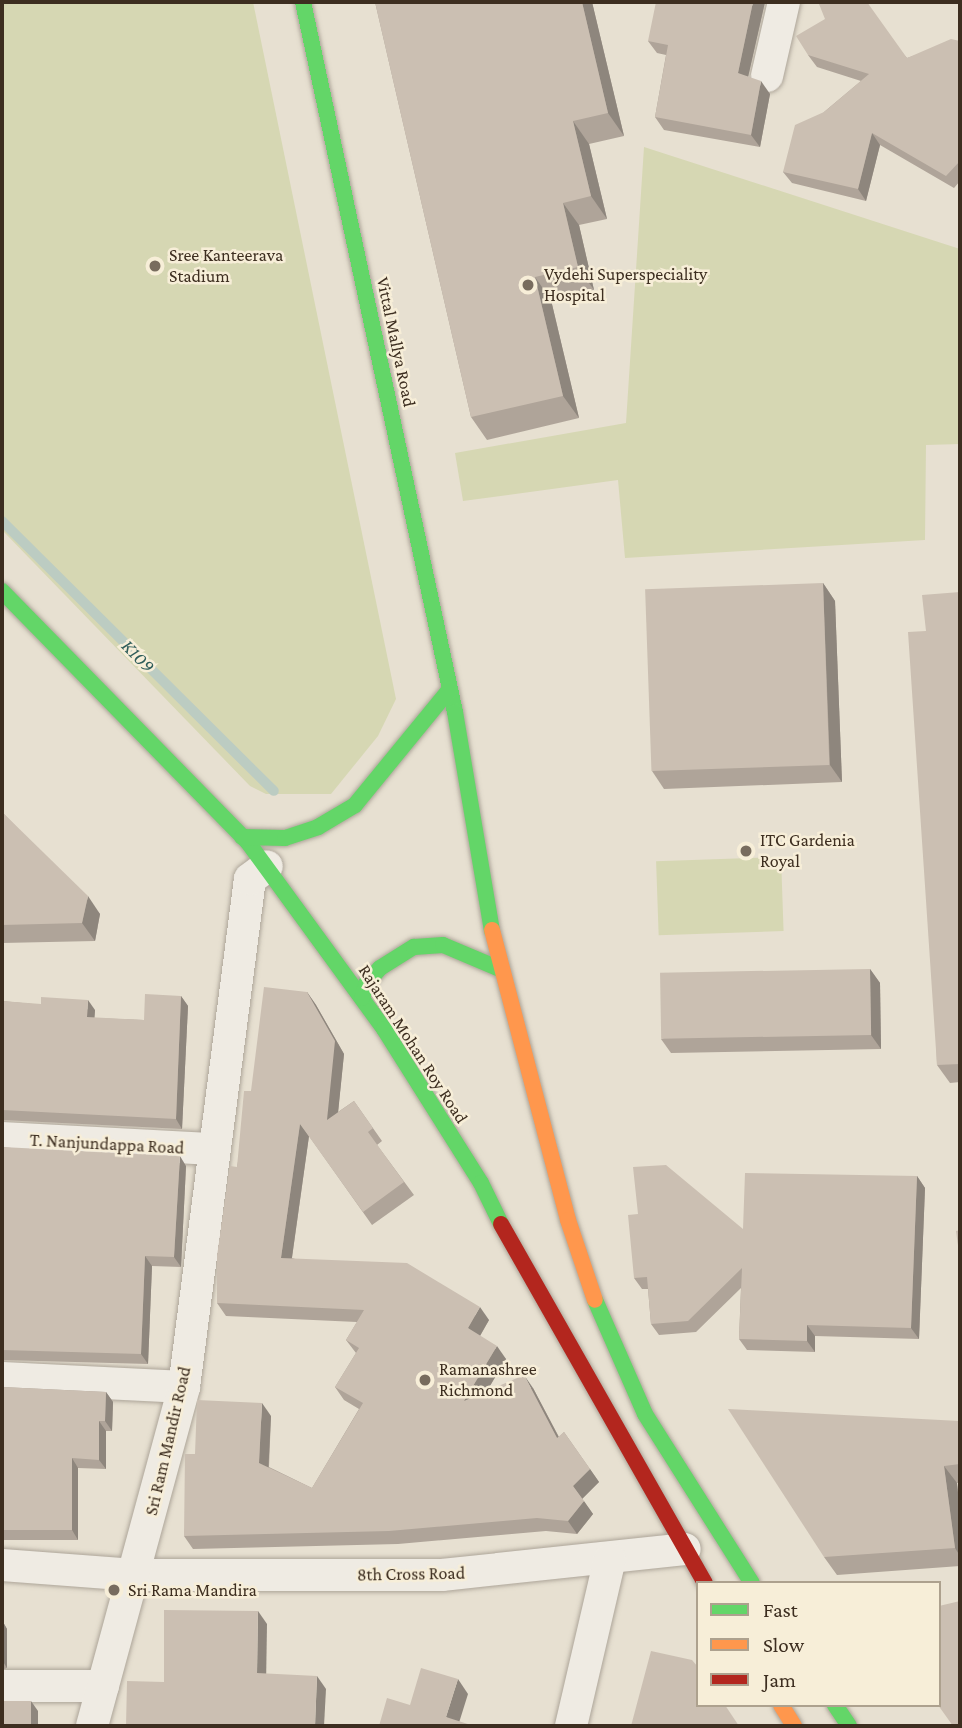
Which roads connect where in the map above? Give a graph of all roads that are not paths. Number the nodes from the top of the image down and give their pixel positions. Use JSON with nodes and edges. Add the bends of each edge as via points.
{"nodes":[{"id":1,"x":303,"y":2,"type":"edge"},
{"id":2,"x":784,"y":2,"type":"edge"},
{"id":3,"x":767,"y":76,"type":"dead end"},
{"id":4,"x":2,"y":591,"type":"edge"},
{"id":5,"x":449,"y":690,"type":"junction"},
{"id":6,"x":455,"y":712,"type":"junction"},
{"id":7,"x":442,"y":734,"type":"dead end"},
{"id":8,"x":242,"y":837,"type":"junction"},
{"id":9,"x":273,"y":864,"type":"junction"},
{"id":10,"x":500,"y":969,"type":"junction"},
{"id":11,"x":362,"y":998,"type":"junction"},
{"id":12,"x":2,"y":1138,"type":"edge"},
{"id":13,"x":213,"y":1149,"type":"junction"},
{"id":14,"x":2,"y":1378,"type":"edge"},
{"id":15,"x":184,"y":1387,"type":"junction"},
{"id":16,"x":685,"y":1549,"type":"junction"},
{"id":17,"x":610,"y":1559,"type":"junction"},
{"id":18,"x":2,"y":1565,"type":"edge"},
{"id":19,"x":135,"y":1575,"type":"junction"},
{"id":20,"x":704,"y":1581,"type":"edge"},
{"id":21,"x":751,"y":1581,"type":"edge"},
{"id":22,"x":2,"y":1686,"type":"edge"},
{"id":23,"x":103,"y":1686,"type":"junction"},
{"id":24,"x":782,"y":1707,"type":"edge"},
{"id":25,"x":836,"y":1707,"type":"edge"},
{"id":26,"x":92,"y":1726,"type":"edge"},
{"id":27,"x":571,"y":1726,"type":"edge"},
{"id":28,"x":794,"y":1726,"type":"edge"},
{"id":29,"x":849,"y":1726,"type":"edge"}],
"edges":[{"from":1,"to":5,"type":"main road","name":"Vittal Mallya Road"},
{"from":2,"to":3,"type":"street"},
{"from":4,"to":8,"type":"main road","name":"Rajaram Mohan Roy Road"},
{"from":5,"to":6,"type":"main road"},
{"from":5,"to":8,"type":"main road","via":[[355,805],[318,827],[285,838]]},
{"from":6,"to":7,"type":"main road"},
{"from":6,"to":10,"type":"main road"},
{"from":8,"to":9,"type":"main road","name":"Rajaram Mohan Roy Road"},
{"from":9,"to":11,"type":"main road","name":"Rajaram Mohan Roy Road"},
{"from":9,"to":13,"type":"street","name":"Sri Ram Mandir Road","via":[[250,879]]},
{"from":10,"to":11,"type":"main road","via":[[443,945],[414,947],[380,968],[366,984]]},
{"from":10,"to":21,"type":"main road","via":[[568,1220],[621,1364],[653,1429]]},
{"from":11,"to":16,"type":"main road","name":"Rajaram Mohan Roy Road","via":[[481,1184],[521,1265]]},
{"from":12,"to":13,"type":"street","name":"T. Nanjundappa Road"},
{"from":13,"to":15,"type":"street","name":"Sri Ram Mandir Road"},
{"from":14,"to":15,"type":"street"},
{"from":15,"to":19,"type":"street","name":"Sri Ram Mandir Road"},
{"from":16,"to":17,"type":"street","name":"8th Cross Road"},
{"from":16,"to":20,"type":"main road","name":"Rajaram Mohan Roy Road"},
{"from":17,"to":19,"type":"street","name":"8th Cross Road","via":[[442,1575]]},
{"from":17,"to":27,"type":"street"},
{"from":18,"to":19,"type":"street","name":"8th Cross Road"},
{"from":19,"to":23,"type":"street","name":"Sri Ram Mandir Road"},
{"from":22,"to":23,"type":"street"},
{"from":23,"to":26,"type":"street","name":"Sri Ram Mandir Road"},
{"from":24,"to":28,"type":"main road"},
{"from":25,"to":29,"type":"main road"}]}
